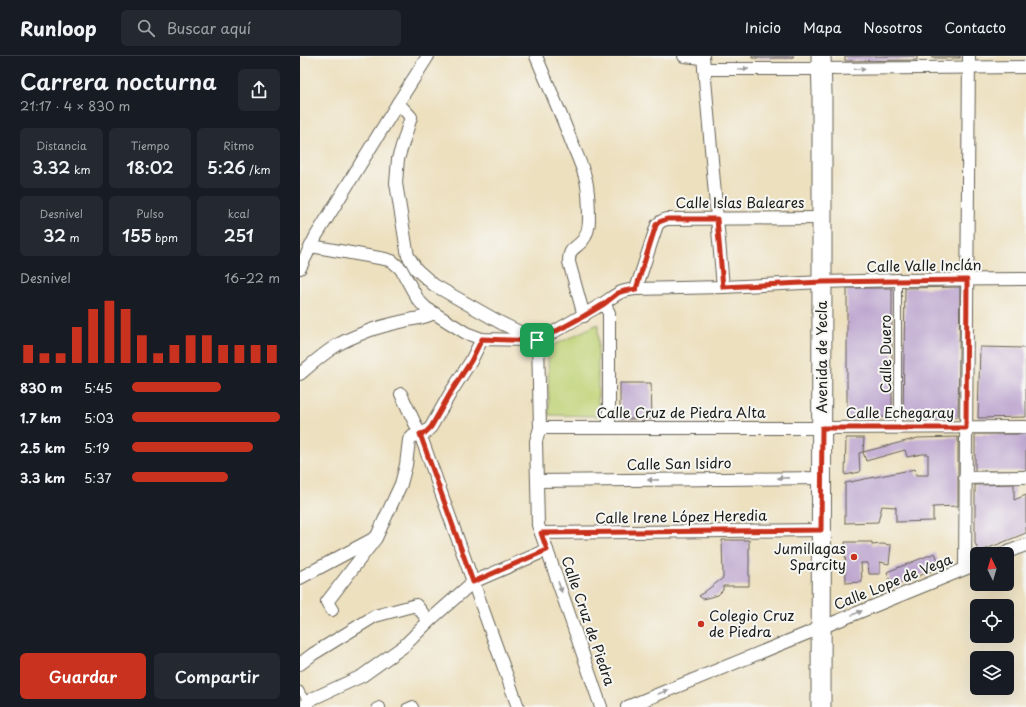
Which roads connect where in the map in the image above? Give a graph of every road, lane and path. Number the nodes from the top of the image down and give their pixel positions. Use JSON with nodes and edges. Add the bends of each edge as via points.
{"nodes":[{"id":1,"x":428,"y":56,"type":"edge"},
{"id":2,"x":536,"y":56,"type":"edge"},
{"id":3,"x":684,"y":56,"type":"edge"},
{"id":4,"x":703,"y":61,"type":"edge"},
{"id":5,"x":925,"y":62,"type":"edge"},
{"id":6,"x":969,"y":62,"type":"edge"},
{"id":7,"x":821,"y":63,"type":"edge"},
{"id":8,"x":1026,"y":67,"type":"edge"},
{"id":9,"x":398,"y":103,"type":"junction"},
{"id":10,"x":822,"y":218,"type":"junction"},
{"id":11,"x":717,"y":219,"type":"junction"},
{"id":12,"x":311,"y":246,"type":"junction"},
{"id":13,"x":300,"y":268,"type":"edge"},
{"id":14,"x":898,"y":280,"type":"junction"},
{"id":15,"x":967,"y":280,"type":"junction"},
{"id":16,"x":1026,"y":280,"type":"edge"},
{"id":17,"x":822,"y":282,"type":"junction"},
{"id":18,"x":723,"y":287,"type":"junction"},
{"id":19,"x":636,"y":289,"type":"junction"},
{"id":20,"x":604,"y":304,"type":"junction"},
{"id":21,"x":433,"y":313,"type":"junction"},
{"id":22,"x":584,"y":316,"type":"junction"},
{"id":23,"x":482,"y":339,"type":"junction"},
{"id":24,"x":537,"y":340,"type":"junction"},
{"id":25,"x":300,"y":374,"type":"edge"},
{"id":26,"x":401,"y":394,"type":"dead end"},
{"id":27,"x":609,"y":427,"type":"junction"},
{"id":28,"x":1026,"y":427,"type":"edge"},
{"id":29,"x":540,"y":428,"type":"junction"},
{"id":30,"x":822,"y":428,"type":"junction"},
{"id":31,"x":898,"y":428,"type":"junction"},
{"id":32,"x":966,"y":428,"type":"junction"},
{"id":33,"x":420,"y":434,"type":"junction"},
{"id":34,"x":1026,"y":477,"type":"edge"},
{"id":35,"x":822,"y":478,"type":"junction"},
{"id":36,"x":965,"y":478,"type":"junction"},
{"id":37,"x":537,"y":481,"type":"junction"},
{"id":38,"x":821,"y":530,"type":"junction"},
{"id":39,"x":541,"y":533,"type":"junction"},
{"id":40,"x":376,"y":538,"type":"junction"},
{"id":41,"x":1026,"y":545,"type":"edge"},
{"id":42,"x":547,"y":550,"type":"junction"},
{"id":43,"x":1014,"y":550,"type":"edge"},
{"id":44,"x":970,"y":566,"type":"edge"},
{"id":45,"x":965,"y":568,"type":"junction"},
{"id":46,"x":300,"y":578,"type":"edge"},
{"id":47,"x":473,"y":582,"type":"junction"},
{"id":48,"x":332,"y":610,"type":"dead end"},
{"id":49,"x":429,"y":621,"type":"junction"},
{"id":50,"x":821,"y":627,"type":"junction"},
{"id":51,"x":300,"y":664,"type":"edge"},
{"id":52,"x":300,"y":690,"type":"edge"},
{"id":53,"x":307,"y":705,"type":"edge"},
{"id":54,"x":376,"y":707,"type":"edge"},
{"id":55,"x":382,"y":707,"type":"edge"},
{"id":56,"x":406,"y":707,"type":"edge"},
{"id":57,"x":415,"y":707,"type":"edge"},
{"id":58,"x":518,"y":707,"type":"edge"},
{"id":59,"x":601,"y":707,"type":"edge"},
{"id":60,"x":627,"y":707,"type":"edge"},
{"id":61,"x":821,"y":707,"type":"edge"}],
"edges":[{"from":1,"to":9,"type":"street"},
{"from":2,"to":22,"type":"street","via":[[586,181],[588,226],[583,240],[572,250],[569,257]]},
{"from":3,"to":4,"type":"street"},
{"from":4,"to":7,"type":"street","one_way":true},
{"from":4,"to":11,"type":"street"},
{"from":5,"to":6,"type":"street"},
{"from":7,"to":5,"type":"street","one_way":true},
{"from":6,"to":8,"type":"street"},
{"from":6,"to":15,"type":"street"},
{"from":7,"to":10,"type":"main road","name":"Avenida de Yecla"},
{"from":9,"to":12,"type":"street"},
{"from":9,"to":24,"type":"street","via":[[411,117],[398,159],[396,183],[408,256],[416,269],[434,285],[500,323]]},
{"from":10,"to":11,"type":"street","name":"Calle Islas Baleares"},
{"from":10,"to":17,"type":"main road","name":"Avenida de Yecla"},
{"from":11,"to":18,"type":"street"},
{"from":11,"to":19,"type":"street","name":"Calle Islas Baleares","via":[[667,219],[659,222]]},
{"from":12,"to":13,"type":"street"},
{"from":12,"to":21,"type":"street","via":[[392,261],[401,269],[421,304]]},
{"from":14,"to":15,"type":"street","name":"Calle Valle Inclán"},
{"from":14,"to":17,"type":"street","name":"Calle Valle Inclán"},
{"from":14,"to":31,"type":"lane","name":"Calle Duero"},
{"from":15,"to":16,"type":"street","name":"Calle Valle Inclán"},
{"from":15,"to":32,"type":"street"},
{"from":17,"to":18,"type":"street","name":"Calle Valle Inclán"},
{"from":17,"to":30,"type":"main road","name":"Avenida de Yecla"},
{"from":18,"to":19,"type":"street","name":"Calle Valle Inclán"},
{"from":19,"to":20,"type":"street","name":"Calle Valle Inclán","via":[[618,293]]},
{"from":20,"to":22,"type":"street","name":"Calle Valle Inclán"},
{"from":20,"to":27,"type":"street","via":[[609,313]]},
{"from":21,"to":23,"type":"street","via":[[466,333]]},
{"from":21,"to":25,"type":"street","via":[[355,336],[328,351]]},
{"from":22,"to":24,"type":"street","name":"Calle Valle Inclán"},
{"from":23,"to":24,"type":"street"},
{"from":23,"to":33,"type":"street","via":[[431,427]]},
{"from":24,"to":29,"type":"street","name":"Calle Cruz de Piedra"},
{"from":26,"to":33,"type":"street"},
{"from":27,"to":29,"type":"street","name":"Calle Cruz de Piedra Alta"},
{"from":27,"to":30,"type":"street","name":"Calle Cruz de Piedra Alta"},
{"from":28,"to":32,"type":"street","name":"Calle Echegaray"},
{"from":29,"to":37,"type":"street","name":"Calle Cruz de Piedra","via":[[536,441]]},
{"from":30,"to":31,"type":"street","name":"Calle Echegaray"},
{"from":30,"to":35,"type":"main road","name":"Avenida de Yecla"},
{"from":31,"to":32,"type":"street","name":"Calle Echegaray"},
{"from":32,"to":36,"type":"street"},
{"from":33,"to":40,"type":"street","via":[[410,440],[400,484]]},
{"from":33,"to":47,"type":"street"},
{"from":34,"to":36,"type":"street"},
{"from":35,"to":37,"type":"street","name":"Calle San Isidro","one_way":true},
{"from":35,"to":38,"type":"main road","name":"Avenida de Yecla"},
{"from":36,"to":45,"type":"street"},
{"from":37,"to":39,"type":"street","name":"Calle Cruz de Piedra","via":[[538,525]]},
{"from":38,"to":39,"type":"street","name":"Calle Irene López Heredia"},
{"from":38,"to":50,"type":"main road","name":"Avenida de Yecla"},
{"from":39,"to":42,"type":"street","name":"Calle Cruz de Piedra"},
{"from":40,"to":46,"type":"street"},
{"from":40,"to":48,"type":"street","via":[[327,602]]},
{"from":41,"to":43,"type":"street"},
{"from":42,"to":47,"type":"street"},
{"from":42,"to":59,"type":"street","name":"Calle Cruz de Piedra","one_way":true},
{"from":44,"to":45,"type":"street","name":"Calle Lope de Vega"},
{"from":50,"to":45,"type":"street","name":"Calle Lope de Vega","one_way":true},
{"from":47,"to":49,"type":"street"},
{"from":47,"to":58,"type":"street"},
{"from":49,"to":51,"type":"street","via":[[416,605],[375,616]]},
{"from":49,"to":53,"type":"street","via":[[404,646],[362,676],[314,698]]},
{"from":60,"to":50,"type":"street","name":"Calle Lope de Vega","one_way":true},
{"from":50,"to":61,"type":"main road","name":"Avenida de Yecla"},
{"from":52,"to":53,"type":"lane"},
{"from":54,"to":55,"type":"lane"},
{"from":56,"to":57,"type":"lane","via":[[412,704]]}]}
